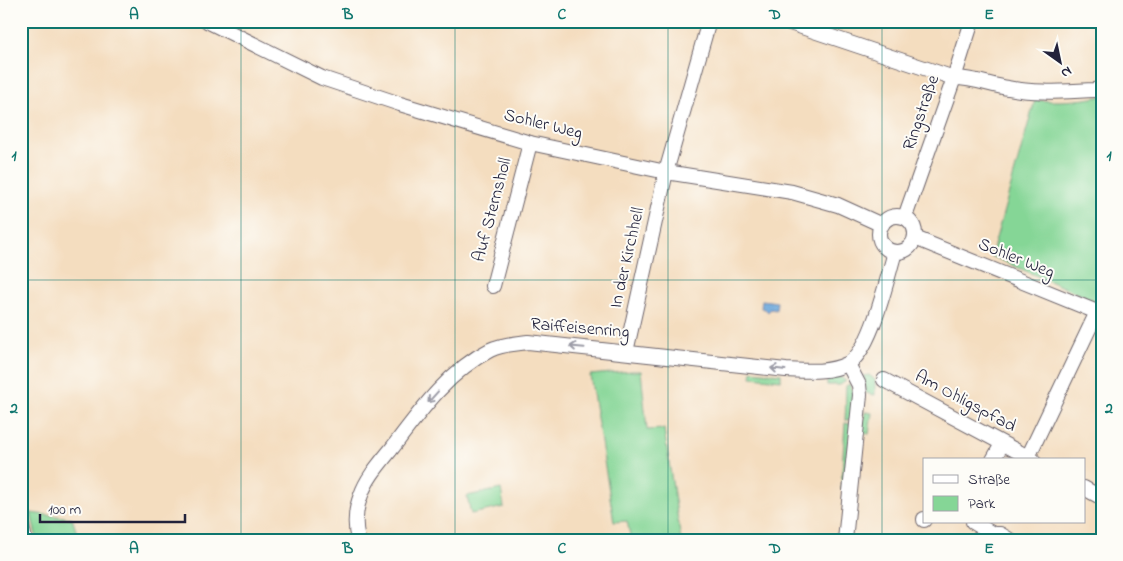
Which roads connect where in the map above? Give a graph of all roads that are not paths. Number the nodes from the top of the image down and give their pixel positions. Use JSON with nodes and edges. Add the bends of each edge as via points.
{"nodes":[{"id":1,"x":207,"y":21,"type":"edge"},
{"id":2,"x":708,"y":21,"type":"edge"},
{"id":3,"x":784,"y":21,"type":"edge"},
{"id":4,"x":972,"y":21,"type":"edge"},
{"id":5,"x":813,"y":26,"type":"edge"},
{"id":6,"x":954,"y":78,"type":"junction"},
{"id":7,"x":1102,"y":88,"type":"edge"},
{"id":8,"x":530,"y":143,"type":"junction"},
{"id":9,"x":666,"y":172,"type":"junction"},
{"id":10,"x":905,"y":217,"type":"junction"},
{"id":11,"x":882,"y":225,"type":"junction"},
{"id":12,"x":915,"y":238,"type":"junction"},
{"id":13,"x":895,"y":252,"type":"junction"},
{"id":14,"x":492,"y":286,"type":"dead end"},
{"id":15,"x":1100,"y":313,"type":"edge"},
{"id":16,"x":626,"y":352,"type":"junction"},
{"id":17,"x":853,"y":360,"type":"junction"},
{"id":18,"x":884,"y":380,"type":"dead end"},
{"id":19,"x":1002,"y":444,"type":"junction"},
{"id":20,"x":993,"y":458,"type":"edge"},
{"id":21,"x":1031,"y":458,"type":"edge"},
{"id":22,"x":1086,"y":489,"type":"edge"},
{"id":23,"x":1102,"y":498,"type":"edge"},
{"id":24,"x":21,"y":522,"type":"edge"},
{"id":25,"x":976,"y":524,"type":"edge"},
{"id":26,"x":25,"y":540,"type":"edge"},
{"id":27,"x":358,"y":540,"type":"edge"},
{"id":28,"x":845,"y":540,"type":"edge"},
{"id":29,"x":1010,"y":540,"type":"edge"}],
"edges":[{"from":1,"to":8,"type":"street","name":"Sohler Weg","via":[[322,78]]},
{"from":2,"to":9,"type":"street","name":"In der Kirchhell"},
{"from":3,"to":5,"type":"street"},
{"from":4,"to":6,"type":"street","name":"Ringstraße"},
{"from":5,"to":6,"type":"street"},
{"from":6,"to":7,"type":"street","via":[[1045,92]]},
{"from":6,"to":10,"type":"street","name":"Ringstraße"},
{"from":8,"to":9,"type":"street","name":"Sohler Weg"},
{"from":8,"to":14,"type":"street","name":"Auf Sternsholl"},
{"from":9,"to":11,"type":"street","name":"Sohler Weg","via":[[792,192],[838,205]]},
{"from":9,"to":16,"type":"street","name":"In der Kirchhell"},
{"from":10,"to":11,"type":"street","via":[[892,216]]},
{"from":10,"to":12,"type":"street","via":[[914,226]]},
{"from":11,"to":13,"type":"street","via":[[880,239],[888,250]]},
{"from":12,"to":13,"type":"street","via":[[908,249]]},
{"from":12,"to":15,"type":"street","name":"Sohler Weg"},
{"from":13,"to":17,"type":"street","via":[[868,340]]},
{"from":15,"to":21,"type":"street","name":"Am Ohligspfad"},
{"from":17,"to":16,"type":"street","name":"Raiffeisenring","one_way":true,"via":[[826,370],[786,370]]},
{"from":16,"to":27,"type":"street","name":"Raiffeisenring","one_way":true,"via":[[528,342],[492,349],[478,357],[434,396],[377,468],[361,494],[355,516]]},
{"from":17,"to":28,"type":"street","via":[[860,395]]},
{"from":18,"to":19,"type":"street","name":"Am Ohligspfad"},
{"from":19,"to":20,"type":"street"},
{"from":19,"to":21,"type":"street","name":"Am Ohligspfad"},
{"from":22,"to":23,"type":"street"},
{"from":24,"to":26,"type":"street"},
{"from":25,"to":29,"type":"street"}]}
